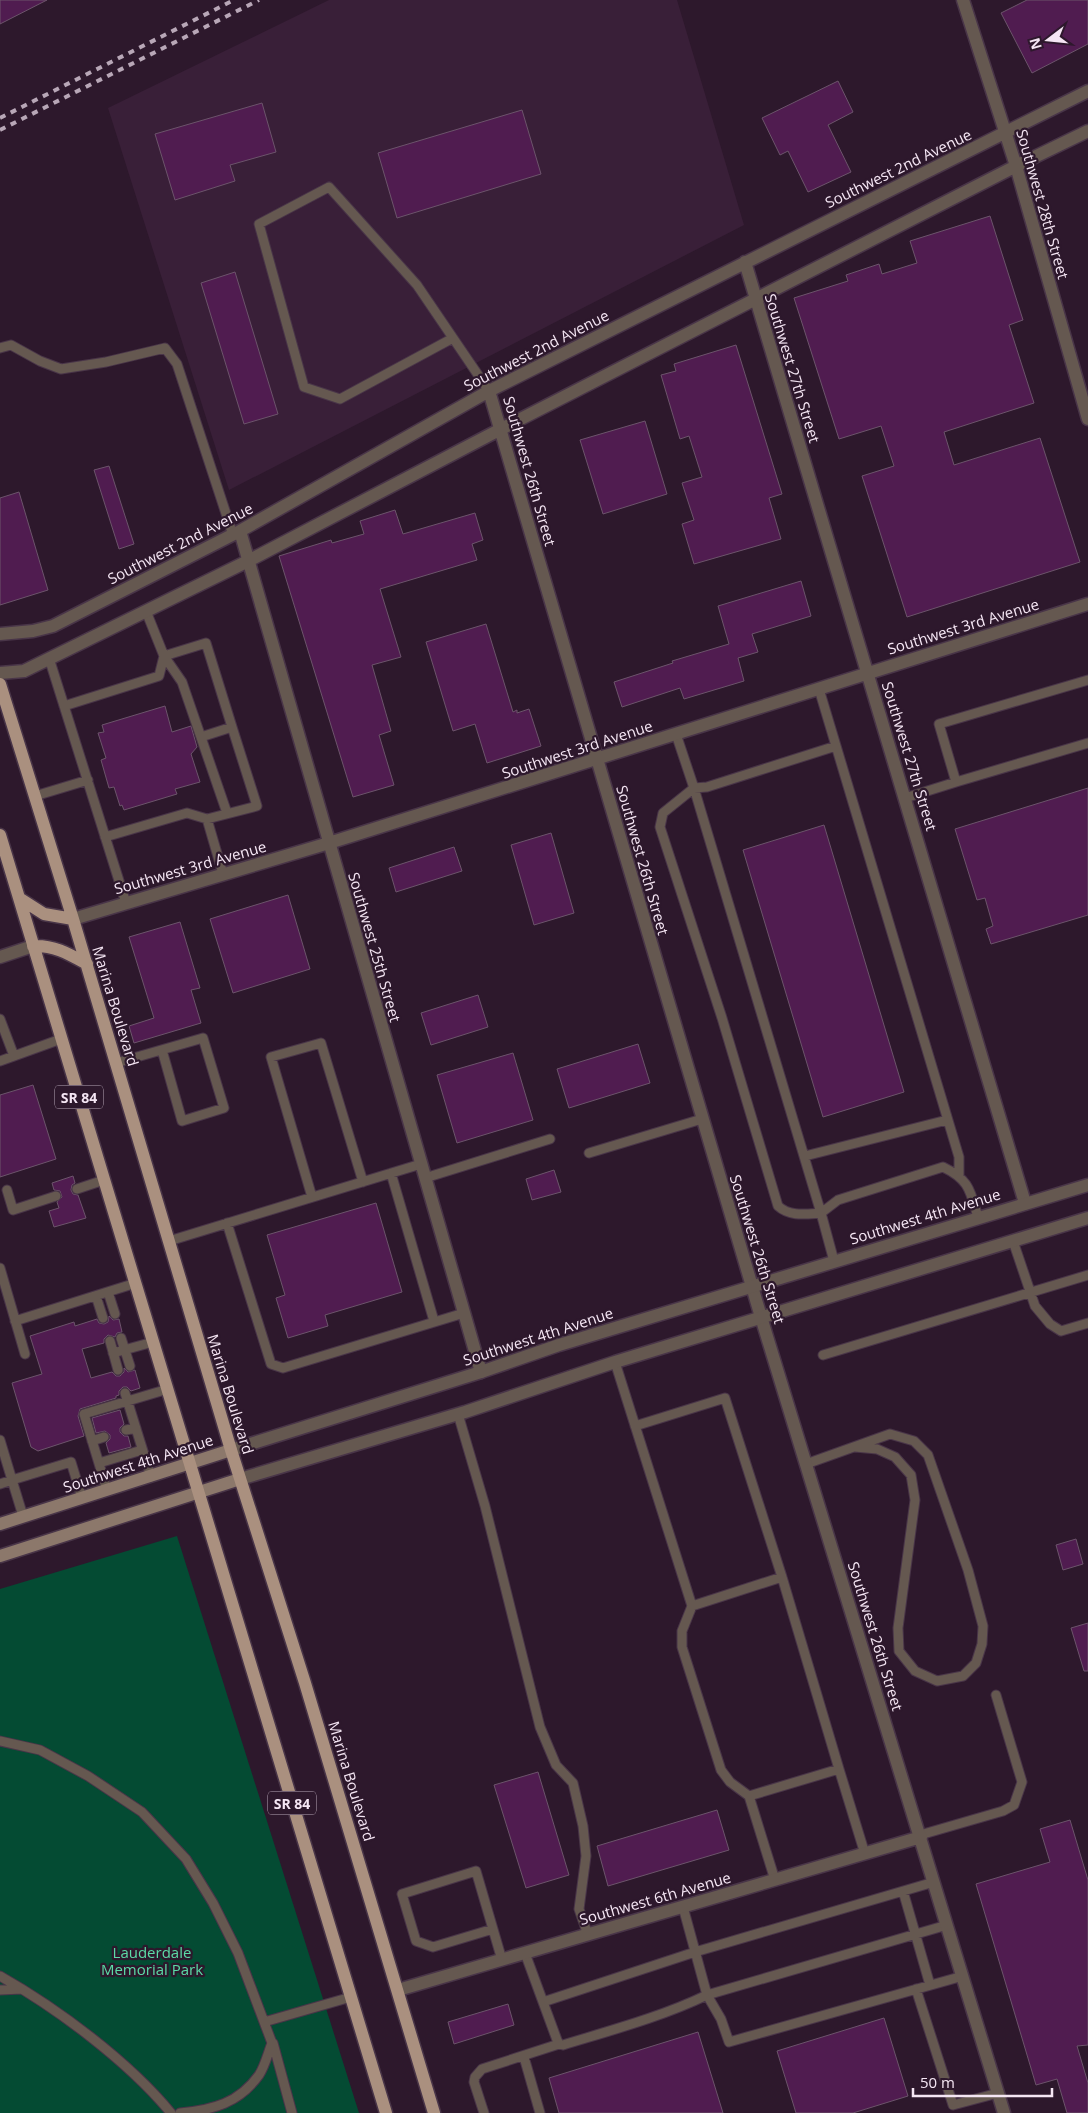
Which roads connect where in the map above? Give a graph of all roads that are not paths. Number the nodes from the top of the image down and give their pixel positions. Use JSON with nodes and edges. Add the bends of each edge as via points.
{"nodes":[{"id":1,"x":963,"y":0,"type":"edge"},
{"id":2,"x":1088,"y":91,"type":"edge"},
{"id":3,"x":1088,"y":130,"type":"edge"},
{"id":4,"x":1005,"y":133,"type":"junction"},
{"id":5,"x":1016,"y":166,"type":"junction"},
{"id":6,"x":745,"y":262,"type":"junction"},
{"id":7,"x":756,"y":299,"type":"junction"},
{"id":8,"x":453,"y":338,"type":"junction"},
{"id":9,"x":0,"y":348,"type":"edge"},
{"id":10,"x":489,"y":391,"type":"junction"},
{"id":11,"x":1088,"y":419,"type":"edge"},
{"id":12,"x":501,"y":429,"type":"junction"},
{"id":13,"x":236,"y":533,"type":"junction"},
{"id":14,"x":248,"y":562,"type":"junction"},
{"id":15,"x":1088,"y":604,"type":"edge"},
{"id":16,"x":146,"y":612,"type":"junction"},
{"id":17,"x":0,"y":634,"type":"edge"},
{"id":18,"x":164,"y":656,"type":"junction"},
{"id":19,"x":49,"y":658,"type":"junction"},
{"id":20,"x":868,"y":673,"type":"junction"},
{"id":21,"x":0,"y":674,"type":"edge"},
{"id":22,"x":1088,"y":680,"type":"edge"},
{"id":23,"x":0,"y":684,"type":"edge"},
{"id":24,"x":818,"y":689,"type":"junction"},
{"id":25,"x":64,"y":706,"type":"junction"},
{"id":26,"x":232,"y":727,"type":"junction"},
{"id":27,"x":676,"y":734,"type":"junction"},
{"id":28,"x":201,"y":737,"type":"junction"},
{"id":29,"x":1088,"y":743,"type":"edge"},
{"id":30,"x":836,"y":746,"type":"junction"},
{"id":31,"x":596,"y":760,"type":"junction"},
{"id":32,"x":88,"y":780,"type":"junction"},
{"id":33,"x":956,"y":782,"type":"junction"},
{"id":34,"x":694,"y":788,"type":"junction"},
{"id":35,"x":35,"y":796,"type":"junction"},
{"id":36,"x":906,"y":798,"type":"junction"},
{"id":37,"x":227,"y":813,"type":"junction"},
{"id":38,"x":206,"y":819,"type":"junction"},
{"id":39,"x":0,"y":835,"type":"edge"},
{"id":40,"x":106,"y":837,"type":"junction"},
{"id":41,"x":328,"y":843,"type":"junction"},
{"id":42,"x":224,"y":874,"type":"junction"},
{"id":43,"x":19,"y":898,"type":"junction"},
{"id":44,"x":126,"y":903,"type":"junction"},
{"id":45,"x":73,"y":919,"type":"junction"},
{"id":46,"x":33,"y":946,"type":"junction"},
{"id":47,"x":0,"y":957,"type":"edge"},
{"id":48,"x":87,"y":964,"type":"junction"},
{"id":49,"x":0,"y":1019,"type":"edge"},
{"id":50,"x":61,"y":1039,"type":"junction"},
{"id":51,"x":162,"y":1050,"type":"junction"},
{"id":52,"x":14,"y":1056,"type":"junction"},
{"id":53,"x":0,"y":1061,"type":"edge"},
{"id":54,"x":116,"y":1063,"type":"junction"},
{"id":55,"x":702,"y":1119,"type":"junction"},
{"id":56,"x":947,"y":1120,"type":"junction"},
{"id":57,"x":550,"y":1139,"type":"dead end"},
{"id":58,"x":589,"y":1153,"type":"dead end"},
{"id":59,"x":805,"y":1156,"type":"junction"},
{"id":60,"x":421,"y":1164,"type":"junction"},
{"id":61,"x":390,"y":1173,"type":"junction"},
{"id":62,"x":959,"y":1177,"type":"junction"},
{"id":63,"x":425,"y":1178,"type":"junction"},
{"id":64,"x":104,"y":1180,"type":"junction"},
{"id":65,"x":363,"y":1182,"type":"junction"},
{"id":66,"x":1088,"y":1185,"type":"edge"},
{"id":67,"x":7,"y":1190,"type":"dead end"},
{"id":68,"x":77,"y":1190,"type":"dead end"},
{"id":69,"x":56,"y":1196,"type":"dead end"},
{"id":70,"x":312,"y":1197,"type":"junction"},
{"id":71,"x":1025,"y":1203,"type":"junction"},
{"id":72,"x":821,"y":1213,"type":"junction"},
{"id":73,"x":978,"y":1217,"type":"junction"},
{"id":74,"x":1088,"y":1218,"type":"edge"},
{"id":75,"x":227,"y":1223,"type":"junction"},
{"id":76,"x":169,"y":1241,"type":"junction"},
{"id":77,"x":1013,"y":1241,"type":"junction"},
{"id":78,"x":834,"y":1261,"type":"junction"},
{"id":79,"x":0,"y":1268,"type":"edge"},
{"id":80,"x":1088,"y":1275,"type":"edge"},
{"id":81,"x":136,"y":1284,"type":"junction"},
{"id":82,"x":752,"y":1286,"type":"junction"},
{"id":83,"x":108,"y":1292,"type":"junction"},
{"id":84,"x":1031,"y":1293,"type":"junction"},
{"id":85,"x":96,"y":1296,"type":"junction"},
{"id":86,"x":464,"y":1313,"type":"junction"},
{"id":87,"x":115,"y":1314,"type":"dead end"},
{"id":88,"x":761,"y":1317,"type":"junction"},
{"id":89,"x":103,"y":1318,"type":"dead end"},
{"id":90,"x":15,"y":1321,"type":"junction"},
{"id":91,"x":434,"y":1322,"type":"junction"},
{"id":92,"x":1088,"y":1323,"type":"edge"},
{"id":93,"x":121,"y":1338,"type":"dead end"},
{"id":94,"x":110,"y":1341,"type":"dead end"},
{"id":95,"x":154,"y":1342,"type":"junction"},
{"id":96,"x":125,"y":1350,"type":"junction"},
{"id":97,"x":113,"y":1353,"type":"junction"},
{"id":98,"x":25,"y":1354,"type":"dead end"},
{"id":99,"x":823,"y":1355,"type":"dead end"},
{"id":100,"x":615,"y":1362,"type":"junction"},
{"id":101,"x":130,"y":1366,"type":"dead end"},
{"id":102,"x":118,"y":1370,"type":"dead end"},
{"id":103,"x":481,"y":1372,"type":"junction"},
{"id":104,"x":168,"y":1389,"type":"junction"},
{"id":105,"x":126,"y":1397,"type":"junction"},
{"id":106,"x":458,"y":1414,"type":"junction"},
{"id":107,"x":635,"y":1426,"type":"junction"},
{"id":108,"x":136,"y":1428,"type":"junction"},
{"id":109,"x":126,"y":1430,"type":"dead end"},
{"id":110,"x":104,"y":1437,"type":"dead end"},
{"id":111,"x":0,"y":1440,"type":"edge"},
{"id":112,"x":92,"y":1441,"type":"junction"},
{"id":113,"x":855,"y":1447,"type":"junction"},
{"id":114,"x":142,"y":1450,"type":"junction"},
{"id":115,"x":231,"y":1450,"type":"junction"},
{"id":116,"x":99,"y":1463,"type":"junction"},
{"id":117,"x":191,"y":1464,"type":"junction"},
{"id":118,"x":806,"y":1464,"type":"junction"},
{"id":119,"x":151,"y":1477,"type":"junction"},
{"id":120,"x":240,"y":1479,"type":"junction"},
{"id":121,"x":12,"y":1480,"type":"junction"},
{"id":122,"x":0,"y":1484,"type":"edge"},
{"id":123,"x":107,"y":1490,"type":"junction"},
{"id":124,"x":199,"y":1492,"type":"junction"},
{"id":125,"x":82,"y":1498,"type":"junction"},
{"id":126,"x":23,"y":1516,"type":"junction"},
{"id":127,"x":0,"y":1524,"type":"edge"},
{"id":128,"x":0,"y":1556,"type":"edge"},
{"id":129,"x":782,"y":1577,"type":"junction"},
{"id":130,"x":692,"y":1606,"type":"junction"},
{"id":131,"x":996,"y":1695,"type":"dead end"},
{"id":132,"x":0,"y":1741,"type":"edge"},
{"id":133,"x":839,"y":1769,"type":"junction"},
{"id":134,"x":749,"y":1796,"type":"junction"},
{"id":135,"x":921,"y":1836,"type":"junction"},
{"id":136,"x":865,"y":1854,"type":"junction"},
{"id":137,"x":775,"y":1880,"type":"junction"},
{"id":138,"x":934,"y":1882,"type":"junction"},
{"id":139,"x":903,"y":1891,"type":"junction"},
{"id":140,"x":683,"y":1907,"type":"junction"},
{"id":141,"x":947,"y":1925,"type":"junction"},
{"id":142,"x":493,"y":1929,"type":"junction"},
{"id":143,"x":588,"y":1935,"type":"junction"},
{"id":144,"x":915,"y":1935,"type":"junction"},
{"id":145,"x":696,"y":1952,"type":"junction"},
{"id":146,"x":525,"y":1953,"type":"junction"},
{"id":147,"x":502,"y":1960,"type":"junction"},
{"id":148,"x":0,"y":1976,"type":"edge"},
{"id":149,"x":963,"y":1976,"type":"junction"},
{"id":150,"x":930,"y":1985,"type":"junction"},
{"id":151,"x":22,"y":1989,"type":"junction"},
{"id":152,"x":916,"y":1989,"type":"junction"},
{"id":153,"x":0,"y":1990,"type":"edge"},
{"id":154,"x":398,"y":1990,"type":"junction"},
{"id":155,"x":707,"y":1995,"type":"junction"},
{"id":156,"x":351,"y":1996,"type":"junction"},
{"id":157,"x":543,"y":2002,"type":"junction"},
{"id":158,"x":264,"y":2022,"type":"junction"},
{"id":159,"x":272,"y":2043,"type":"junction"},
{"id":160,"x":559,"y":2044,"type":"junction"},
{"id":161,"x":524,"y":2057,"type":"junction"},
{"id":162,"x":998,"y":2093,"type":"junction"},
{"id":163,"x":171,"y":2113,"type":"edge"},
{"id":164,"x":180,"y":2113,"type":"edge"},
{"id":165,"x":292,"y":2113,"type":"edge"},
{"id":166,"x":386,"y":2113,"type":"edge"},
{"id":167,"x":434,"y":2113,"type":"edge"},
{"id":168,"x":484,"y":2113,"type":"edge"},
{"id":169,"x":540,"y":2113,"type":"edge"},
{"id":170,"x":1004,"y":2113,"type":"edge"}],
"edges":[{"from":1,"to":4,"type":"street","name":"Southwest 28th Street"},
{"from":2,"to":4,"type":"street","name":"Southwest 2nd Avenue"},
{"from":3,"to":5,"type":"street"},
{"from":4,"to":5,"type":"street","name":"Southwest 28th Street"},
{"from":4,"to":6,"type":"street","name":"Southwest 2nd Avenue"},
{"from":5,"to":7,"type":"street"},
{"from":5,"to":11,"type":"street","name":"Southwest 28th Street"},
{"from":6,"to":7,"type":"street","name":"Southwest 27th Street"},
{"from":6,"to":10,"type":"street","name":"Southwest 2nd Avenue"},
{"from":7,"to":12,"type":"street"},
{"from":7,"to":20,"type":"street","name":"Southwest 27th Street"},
{"from":8,"to":8,"type":"lane","via":[[417,285],[329,187],[259,224],[304,387],[340,399]]},
{"from":8,"to":10,"type":"lane"},
{"from":9,"to":13,"type":"lane","via":[[11,344],[61,369],[165,348],[177,364]]},
{"from":10,"to":12,"type":"street","name":"Southwest 26th Street"},
{"from":10,"to":13,"type":"street","name":"Southwest 2nd Avenue"},
{"from":12,"to":14,"type":"street"},
{"from":12,"to":31,"type":"street","name":"Southwest 26th Street"},
{"from":13,"to":14,"type":"street","name":"Southwest 25th Street"},
{"from":13,"to":17,"type":"street","name":"Southwest 2nd Avenue","via":[[53,626],[32,632]]},
{"from":14,"to":16,"type":"street"},
{"from":14,"to":41,"type":"street","name":"Southwest 25th Street"},
{"from":15,"to":20,"type":"street","name":"Southwest 3rd Avenue"},
{"from":16,"to":18,"type":"lane"},
{"from":16,"to":19,"type":"street"},
{"from":18,"to":25,"type":"lane","via":[[160,676]]},
{"from":18,"to":26,"type":"lane","via":[[206,643]]},
{"from":18,"to":28,"type":"lane","via":[[182,682]]},
{"from":19,"to":21,"type":"street","via":[[21,672]]},
{"from":19,"to":25,"type":"lane"},
{"from":20,"to":24,"type":"street","name":"Southwest 3rd Avenue"},
{"from":20,"to":36,"type":"street","name":"Southwest 27th Street"},
{"from":22,"to":33,"type":"lane","via":[[939,724]]},
{"from":23,"to":35,"type":"main road","name":"Marina Boulevard","number":"SR 84"},
{"from":24,"to":27,"type":"street","name":"Southwest 3rd Avenue"},
{"from":24,"to":30,"type":"lane"},
{"from":25,"to":32,"type":"lane"},
{"from":26,"to":28,"type":"lane"},
{"from":26,"to":37,"type":"lane","via":[[257,806]]},
{"from":27,"to":31,"type":"street","name":"Southwest 3rd Avenue"},
{"from":27,"to":34,"type":"lane"},
{"from":28,"to":37,"type":"lane"},
{"from":29,"to":33,"type":"lane"},
{"from":30,"to":34,"type":"lane","via":[[707,787]]},
{"from":30,"to":56,"type":"lane"},
{"from":31,"to":41,"type":"street","name":"Southwest 3rd Avenue"},
{"from":31,"to":55,"type":"street","name":"Southwest 26th Street"},
{"from":32,"to":35,"type":"lane"},
{"from":32,"to":40,"type":"lane"},
{"from":33,"to":36,"type":"lane"},
{"from":34,"to":59,"type":"lane"},
{"from":34,"to":72,"type":"lane","via":[[662,813],[660,827],[778,1206],[784,1212]]},
{"from":35,"to":45,"type":"main road","name":"Marina Boulevard","number":"SR 84"},
{"from":36,"to":71,"type":"street","name":"Southwest 27th Street"},
{"from":37,"to":38,"type":"lane"},
{"from":38,"to":40,"type":"lane","via":[[187,813]]},
{"from":38,"to":42,"type":"lane"},
{"from":39,"to":43,"type":"main road","number":"SR 84"},
{"from":40,"to":44,"type":"lane"},
{"from":41,"to":42,"type":"street","name":"Southwest 3rd Avenue"},
{"from":41,"to":60,"type":"street","name":"Southwest 25th Street"},
{"from":42,"to":44,"type":"street","name":"Southwest 3rd Avenue"},
{"from":43,"to":45,"type":"main road","via":[[44,914]]},
{"from":43,"to":46,"type":"main road","number":"SR 84"},
{"from":44,"to":45,"type":"street","name":"Southwest 3rd Avenue"},
{"from":45,"to":48,"type":"main road","name":"Marina Boulevard","number":"SR 84"},
{"from":46,"to":47,"type":"street"},
{"from":46,"to":48,"type":"main road","via":[[61,950]]},
{"from":46,"to":50,"type":"main road","number":"SR 84"},
{"from":48,"to":54,"type":"main road","name":"Marina Boulevard","number":"SR 84"},
{"from":49,"to":52,"type":"lane"},
{"from":50,"to":52,"type":"lane"},
{"from":50,"to":64,"type":"main road","number":"SR 84"},
{"from":51,"to":51,"type":"lane","via":[[203,1038],[224,1108],[182,1121]]},
{"from":51,"to":54,"type":"lane"},
{"from":52,"to":53,"type":"lane"},
{"from":54,"to":76,"type":"main road","name":"Marina Boulevard","number":"SR 84"},
{"from":55,"to":58,"type":"lane"},
{"from":55,"to":82,"type":"street","name":"Southwest 26th Street"},
{"from":56,"to":59,"type":"lane"},
{"from":56,"to":62,"type":"lane","via":[[960,1157]]},
{"from":57,"to":63,"type":"lane"},
{"from":59,"to":72,"type":"lane"},
{"from":60,"to":61,"type":"lane"},
{"from":60,"to":63,"type":"street","name":"Southwest 25th Street"},
{"from":61,"to":65,"type":"lane"},
{"from":61,"to":91,"type":"lane"},
{"from":62,"to":72,"type":"lane","via":[[943,1167],[838,1200]]},
{"from":62,"to":73,"type":"lane","via":[[968,1185]]},
{"from":63,"to":86,"type":"street","name":"Southwest 25th Street"},
{"from":64,"to":68,"type":"lane"},
{"from":64,"to":81,"type":"main road","number":"SR 84"},
{"from":65,"to":70,"type":"lane"},
{"from":65,"to":70,"type":"lane","via":[[320,1043],[271,1057]]},
{"from":66,"to":71,"type":"street","name":"Southwest 4th Avenue"},
{"from":67,"to":69,"type":"lane","via":[[13,1210]]},
{"from":70,"to":75,"type":"lane"},
{"from":71,"to":73,"type":"street","name":"Southwest 4th Avenue"},
{"from":72,"to":78,"type":"lane"},
{"from":73,"to":78,"type":"street","name":"Southwest 4th Avenue"},
{"from":74,"to":77,"type":"street"},
{"from":75,"to":76,"type":"lane"},
{"from":75,"to":91,"type":"lane","via":[[271,1364],[283,1368]]},
{"from":76,"to":115,"type":"main road","name":"Marina Boulevard","number":"SR 84"},
{"from":77,"to":84,"type":"lane"},
{"from":77,"to":88,"type":"street"},
{"from":78,"to":82,"type":"street","name":"Southwest 4th Avenue"},
{"from":79,"to":90,"type":"lane"},
{"from":80,"to":84,"type":"lane"},
{"from":81,"to":83,"type":"lane"},
{"from":81,"to":95,"type":"main road","number":"SR 84"},
{"from":82,"to":88,"type":"street","name":"Southwest 26th Street"},
{"from":82,"to":103,"type":"street","name":"Southwest 4th Avenue"},
{"from":83,"to":85,"type":"lane"},
{"from":83,"to":87,"type":"lane"},
{"from":84,"to":92,"type":"lane","via":[[1035,1306],[1050,1324],[1061,1331]]},
{"from":84,"to":99,"type":"lane"},
{"from":85,"to":89,"type":"lane"},
{"from":85,"to":90,"type":"lane"},
{"from":86,"to":91,"type":"lane"},
{"from":86,"to":103,"type":"street","name":"Southwest 25th Street"},
{"from":88,"to":100,"type":"street"},
{"from":88,"to":118,"type":"street","name":"Southwest 26th Street"},
{"from":90,"to":98,"type":"lane"},
{"from":93,"to":96,"type":"lane"},
{"from":94,"to":97,"type":"lane"},
{"from":95,"to":96,"type":"lane"},
{"from":95,"to":104,"type":"main road","number":"SR 84"},
{"from":96,"to":97,"type":"lane"},
{"from":96,"to":101,"type":"lane"},
{"from":97,"to":102,"type":"lane"},
{"from":100,"to":106,"type":"street"},
{"from":100,"to":107,"type":"lane"},
{"from":103,"to":115,"type":"street","name":"Southwest 4th Avenue"},
{"from":104,"to":105,"type":"lane"},
{"from":104,"to":117,"type":"main road","number":"SR 84"},
{"from":105,"to":108,"type":"lane"},
{"from":105,"to":112,"type":"lane","via":[[84,1414]]},
{"from":106,"to":120,"type":"street"},
{"from":106,"to":143,"type":"lane","via":[[485,1506],[540,1726],[556,1765],[573,1784],[586,1856],[579,1909]]},
{"from":107,"to":129,"type":"lane","via":[[725,1398]]},
{"from":107,"to":130,"type":"lane"},
{"from":108,"to":109,"type":"lane"},
{"from":108,"to":114,"type":"lane"},
{"from":110,"to":112,"type":"lane"},
{"from":111,"to":121,"type":"lane"},
{"from":112,"to":116,"type":"lane"},
{"from":113,"to":113,"type":"lane","via":[[877,1449],[896,1457],[911,1475],[915,1500],[902,1583],[898,1628],[900,1651],[915,1671],[925,1677],[937,1681],[963,1676],[976,1663],[983,1626],[968,1570],[928,1455],[914,1440],[890,1434]]},
{"from":113,"to":118,"type":"lane"},
{"from":114,"to":116,"type":"lane"},
{"from":114,"to":119,"type":"lane"},
{"from":115,"to":117,"type":"main road","name":"Southwest 4th Avenue"},
{"from":115,"to":120,"type":"main road","name":"Marina Boulevard","number":"SR 84"},
{"from":116,"to":123,"type":"lane"},
{"from":117,"to":119,"type":"main road","name":"Southwest 4th Avenue"},
{"from":117,"to":124,"type":"main road","number":"SR 84"},
{"from":118,"to":135,"type":"street","name":"Southwest 26th Street"},
{"from":119,"to":123,"type":"main road","name":"Southwest 4th Avenue"},
{"from":120,"to":124,"type":"main road"},
{"from":120,"to":154,"type":"main road","name":"Marina Boulevard","number":"SR 84"},
{"from":121,"to":122,"type":"lane"},
{"from":121,"to":125,"type":"lane","via":[[71,1462]]},
{"from":121,"to":126,"type":"lane"},
{"from":123,"to":125,"type":"main road","name":"Southwest 4th Avenue"},
{"from":124,"to":128,"type":"main road"},
{"from":124,"to":156,"type":"main road","number":"SR 84"},
{"from":125,"to":126,"type":"main road","name":"Southwest 4th Avenue"},
{"from":126,"to":127,"type":"main road","name":"Southwest 4th Avenue"},
{"from":129,"to":130,"type":"lane"},
{"from":129,"to":133,"type":"lane"},
{"from":130,"to":134,"type":"lane","via":[[682,1631],[682,1647],[721,1770],[730,1782]]},
{"from":131,"to":135,"type":"lane","via":[[1022,1782],[1014,1805]]},
{"from":132,"to":158,"type":"lane","via":[[40,1750],[88,1776],[142,1812],[186,1859],[213,1903],[238,1954]]},
{"from":133,"to":134,"type":"lane"},
{"from":133,"to":136,"type":"lane"},
{"from":134,"to":137,"type":"lane"},
{"from":135,"to":136,"type":"street","name":"Southwest 6th Avenue"},
{"from":135,"to":138,"type":"street","name":"Southwest 26th Street"},
{"from":136,"to":137,"type":"street","name":"Southwest 6th Avenue"},
{"from":137,"to":140,"type":"street","name":"Southwest 6th Avenue"},
{"from":138,"to":139,"type":"lane"},
{"from":138,"to":141,"type":"street","name":"Southwest 26th Street"},
{"from":139,"to":144,"type":"lane"},
{"from":139,"to":145,"type":"lane"},
{"from":140,"to":143,"type":"street","name":"Southwest 6th Avenue"},
{"from":140,"to":145,"type":"lane"},
{"from":141,"to":144,"type":"lane"},
{"from":141,"to":149,"type":"street","name":"Southwest 26th Street"},
{"from":142,"to":142,"type":"lane","via":[[476,1871],[402,1894],[416,1941],[433,1947]]},
{"from":142,"to":147,"type":"lane"},
{"from":143,"to":146,"type":"street","name":"Southwest 6th Avenue"},
{"from":144,"to":150,"type":"lane"},
{"from":144,"to":155,"type":"lane"},
{"from":145,"to":155,"type":"lane"},
{"from":145,"to":157,"type":"lane"},
{"from":146,"to":147,"type":"street","name":"Southwest 6th Avenue"},
{"from":146,"to":157,"type":"lane"},
{"from":147,"to":154,"type":"street","name":"Southwest 6th Avenue"},
{"from":148,"to":151,"type":"lane"},
{"from":149,"to":150,"type":"lane"},
{"from":149,"to":162,"type":"street","name":"Southwest 26th Street"},
{"from":150,"to":152,"type":"lane"},
{"from":151,"to":153,"type":"lane"},
{"from":151,"to":163,"type":"lane","via":[[98,2043],[140,2079]]},
{"from":152,"to":155,"type":"lane","via":[[729,2042],[721,2019]]},
{"from":152,"to":162,"type":"lane","via":[[953,2105]]},
{"from":154,"to":167,"type":"main road","name":"Marina Boulevard","number":"SR 84"},
{"from":155,"to":160,"type":"lane","via":[[645,2021]]},
{"from":156,"to":158,"type":"lane"},
{"from":156,"to":166,"type":"main road","number":"SR 84"},
{"from":157,"to":160,"type":"lane"},
{"from":158,"to":159,"type":"lane"},
{"from":159,"to":164,"type":"lane","via":[[259,2075],[237,2098],[207,2110]]},
{"from":159,"to":165,"type":"lane"},
{"from":160,"to":161,"type":"lane"},
{"from":161,"to":168,"type":"lane","via":[[478,2072],[474,2082]]},
{"from":161,"to":169,"type":"lane"},
{"from":162,"to":170,"type":"street","name":"Southwest 26th Street"}]}
